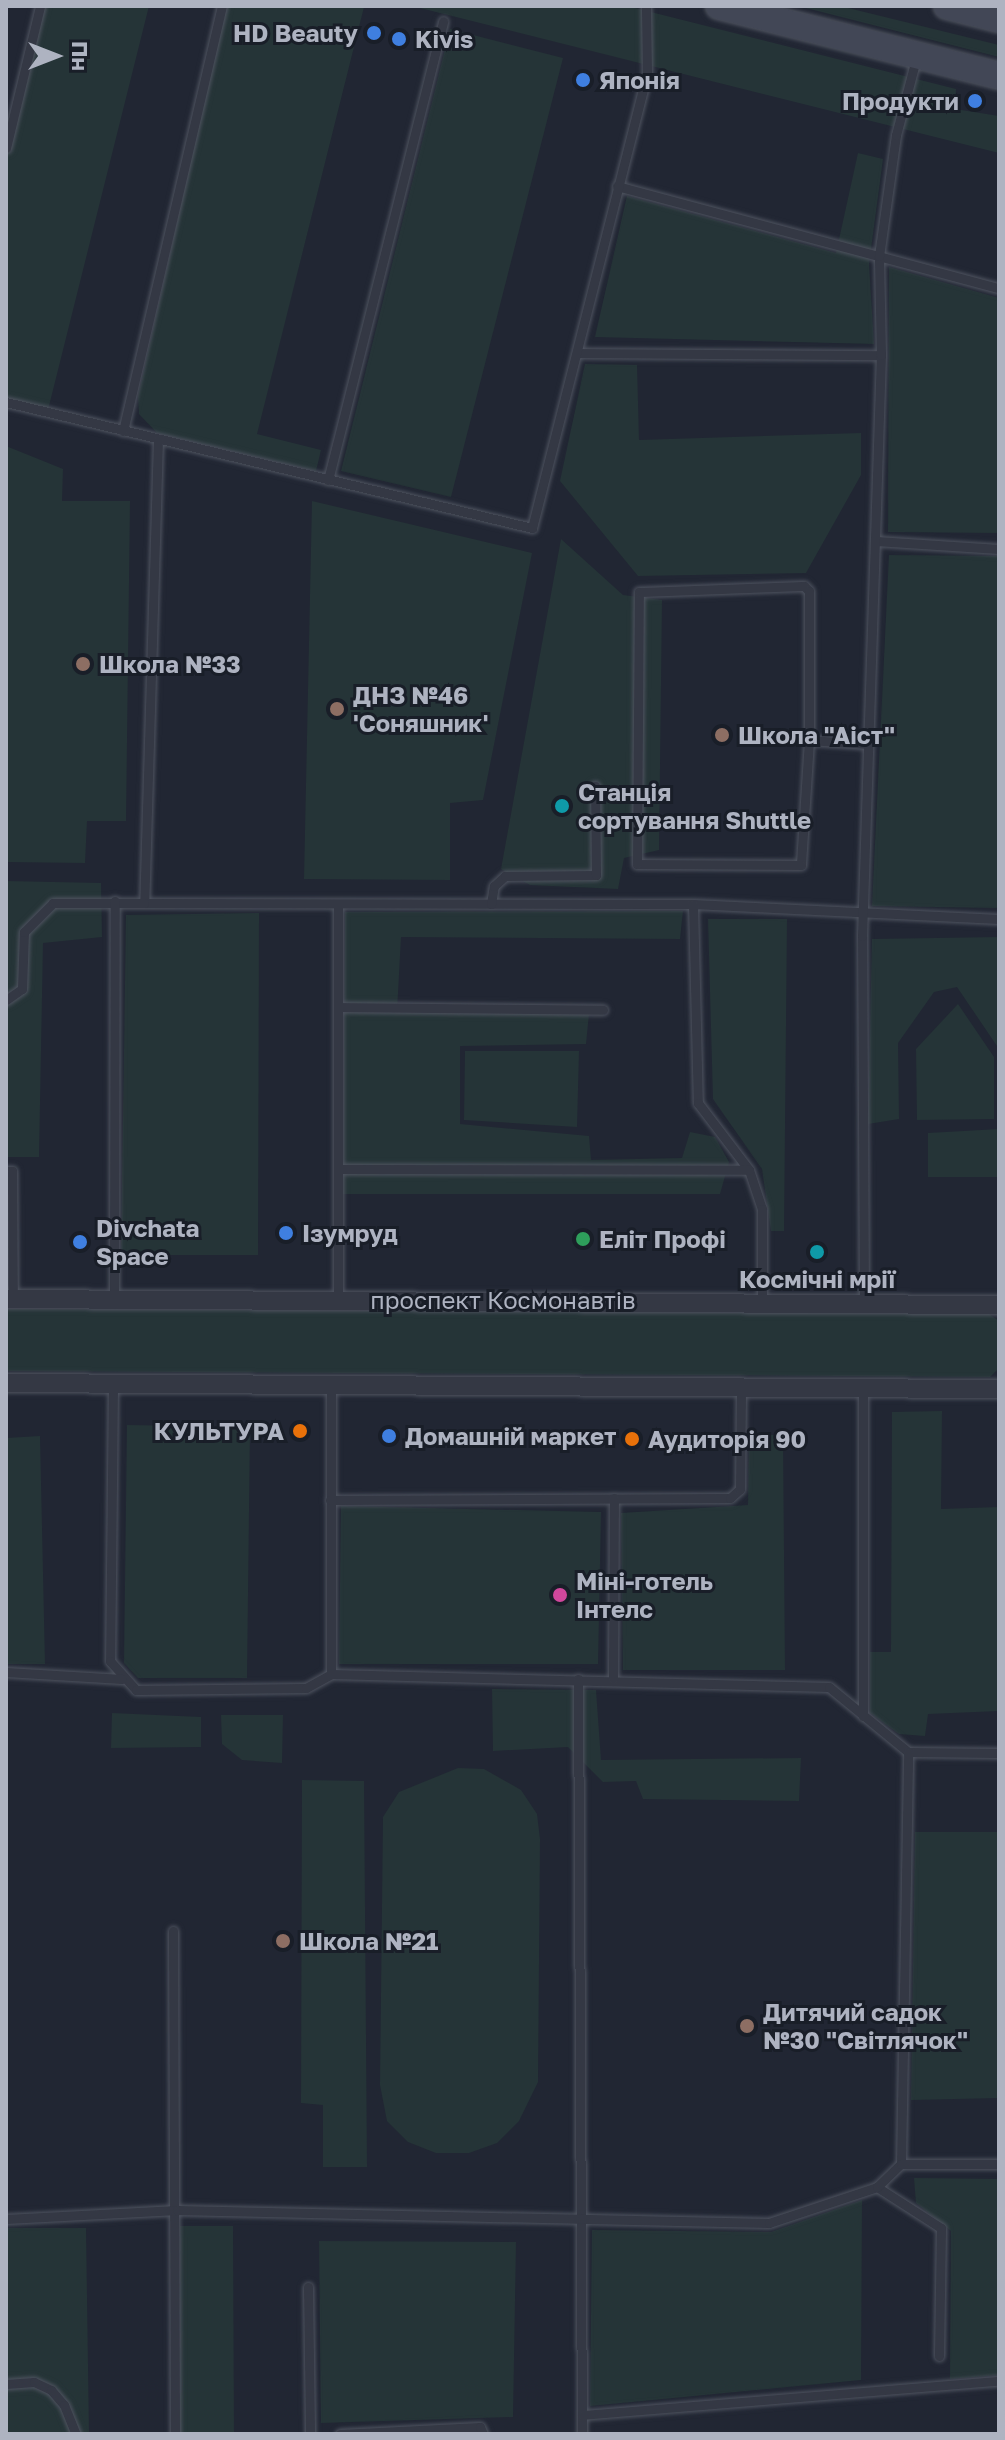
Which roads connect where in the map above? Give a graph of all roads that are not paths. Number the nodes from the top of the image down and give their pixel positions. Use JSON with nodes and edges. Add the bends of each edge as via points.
{"nodes":[{"id":1,"x":40,"y":6,"type":"edge"},
{"id":2,"x":222,"y":6,"type":"edge"},
{"id":3,"x":646,"y":6,"type":"edge"},
{"id":4,"x":719,"y":6,"type":"edge"},
{"id":5,"x":947,"y":6,"type":"edge"},
{"id":6,"x":999,"y":19,"type":"edge"},
{"id":7,"x":443,"y":21,"type":"dead end"},
{"id":8,"x":917,"y":56,"type":"junction"},
{"id":9,"x":999,"y":76,"type":"edge"},
{"id":10,"x":6,"y":148,"type":"edge"},
{"id":11,"x":617,"y":186,"type":"junction"},
{"id":12,"x":879,"y":256,"type":"junction"},
{"id":13,"x":999,"y":288,"type":"edge"},
{"id":14,"x":577,"y":353,"type":"junction"},
{"id":15,"x":881,"y":355,"type":"junction"},
{"id":16,"x":6,"y":402,"type":"edge"},
{"id":17,"x":123,"y":431,"type":"junction"},
{"id":18,"x":158,"y":439,"type":"junction"},
{"id":19,"x":328,"y":480,"type":"junction"},
{"id":20,"x":876,"y":541,"type":"junction"},
{"id":21,"x":999,"y":549,"type":"edge"},
{"id":22,"x":809,"y":740,"type":"junction"},
{"id":23,"x":868,"y":744,"type":"junction"},
{"id":24,"x":595,"y":786,"type":"dead end"},
{"id":25,"x":115,"y":901,"type":"junction"},
{"id":26,"x":144,"y":903,"type":"junction"},
{"id":27,"x":338,"y":904,"type":"junction"},
{"id":28,"x":491,"y":904,"type":"junction"},
{"id":29,"x":693,"y":904,"type":"junction"},
{"id":30,"x":862,"y":914,"type":"junction"},
{"id":31,"x":999,"y":919,"type":"edge"},
{"id":32,"x":6,"y":1000,"type":"edge"},
{"id":33,"x":338,"y":1007,"type":"junction"},
{"id":34,"x":603,"y":1010,"type":"dead end"},
{"id":35,"x":338,"y":1169,"type":"junction"},
{"id":36,"x":749,"y":1170,"type":"junction"},
{"id":37,"x":6,"y":1171,"type":"edge"},
{"id":38,"x":10,"y":1299,"type":"edge"},
{"id":39,"x":114,"y":1299,"type":"junction"},
{"id":40,"x":338,"y":1299,"type":"junction"},
{"id":41,"x":762,"y":1302,"type":"junction"},
{"id":42,"x":864,"y":1303,"type":"junction"},
{"id":43,"x":999,"y":1305,"type":"edge"},
{"id":44,"x":6,"y":1383,"type":"edge"},
{"id":45,"x":113,"y":1384,"type":"junction"},
{"id":46,"x":331,"y":1385,"type":"junction"},
{"id":47,"x":741,"y":1388,"type":"junction"},
{"id":48,"x":863,"y":1388,"type":"junction"},
{"id":49,"x":999,"y":1389,"type":"edge"},
{"id":50,"x":614,"y":1498,"type":"junction"},
{"id":51,"x":330,"y":1500,"type":"junction"},
{"id":52,"x":6,"y":1672,"type":"edge"},
{"id":53,"x":331,"y":1674,"type":"junction"},
{"id":54,"x":122,"y":1679,"type":"junction"},
{"id":55,"x":578,"y":1679,"type":"junction"},
{"id":56,"x":613,"y":1679,"type":"junction"},
{"id":57,"x":863,"y":1716,"type":"junction"},
{"id":58,"x":908,"y":1752,"type":"junction"},
{"id":59,"x":999,"y":1753,"type":"edge"},
{"id":60,"x":173,"y":1931,"type":"dead end"},
{"id":61,"x":901,"y":2164,"type":"junction"},
{"id":62,"x":999,"y":2164,"type":"edge"},
{"id":63,"x":877,"y":2187,"type":"junction"},
{"id":64,"x":175,"y":2210,"type":"junction"},
{"id":65,"x":6,"y":2219,"type":"edge"},
{"id":66,"x":584,"y":2220,"type":"junction"},
{"id":67,"x":308,"y":2287,"type":"dead end"},
{"id":68,"x":939,"y":2356,"type":"dead end"},
{"id":69,"x":999,"y":2381,"type":"edge"},
{"id":70,"x":6,"y":2384,"type":"edge"},
{"id":71,"x":582,"y":2415,"type":"junction"},
{"id":72,"x":76,"y":2434,"type":"edge"},
{"id":73,"x":175,"y":2434,"type":"edge"},
{"id":74,"x":310,"y":2434,"type":"edge"},
{"id":75,"x":340,"y":2434,"type":"edge"},
{"id":76,"x":483,"y":2434,"type":"edge"},
{"id":77,"x":582,"y":2434,"type":"edge"}],
"edges":[{"from":1,"to":10,"type":"lane"},
{"from":2,"to":17,"type":"lane"},
{"from":3,"to":11,"type":"lane","via":[[647,73]]},
{"from":4,"to":8,"type":"main road"},
{"from":5,"to":6,"type":"main road"},
{"from":7,"to":19,"type":"lane"},
{"from":8,"to":9,"type":"main road"},
{"from":8,"to":12,"type":"lane","via":[[896,135]]},
{"from":11,"to":12,"type":"lane"},
{"from":11,"to":14,"type":"lane"},
{"from":12,"to":13,"type":"lane"},
{"from":12,"to":15,"type":"lane"},
{"from":14,"to":15,"type":"lane"},
{"from":14,"to":19,"type":"lane","via":[[532,528]]},
{"from":15,"to":20,"type":"lane"},
{"from":16,"to":17,"type":"lane"},
{"from":17,"to":18,"type":"lane"},
{"from":18,"to":19,"type":"lane"},
{"from":18,"to":26,"type":"lane"},
{"from":20,"to":21,"type":"lane"},
{"from":20,"to":23,"type":"lane"},
{"from":22,"to":22,"type":"lane","via":[[809,591],[804,586],[639,592],[637,864],[801,865]]},
{"from":22,"to":23,"type":"lane"},
{"from":23,"to":30,"type":"lane"},
{"from":24,"to":28,"type":"lane","via":[[596,875],[505,876],[494,886]]},
{"from":25,"to":26,"type":"lane"},
{"from":25,"to":32,"type":"lane","via":[[53,903],[24,932],[22,989]]},
{"from":25,"to":39,"type":"lane"},
{"from":26,"to":27,"type":"lane"},
{"from":27,"to":28,"type":"lane"},
{"from":27,"to":33,"type":"lane"},
{"from":28,"to":29,"type":"lane"},
{"from":29,"to":30,"type":"lane"},
{"from":29,"to":36,"type":"lane","via":[[698,1103]]},
{"from":30,"to":31,"type":"lane"},
{"from":30,"to":42,"type":"lane"},
{"from":33,"to":34,"type":"lane"},
{"from":33,"to":35,"type":"lane"},
{"from":35,"to":36,"type":"lane"},
{"from":35,"to":40,"type":"lane"},
{"from":36,"to":41,"type":"lane","via":[[762,1209]]},
{"from":37,"to":38,"type":"lane","via":[[12,1171]]},
{"from":38,"to":39,"type":"street","name":"проспект Космонавтів"},
{"from":39,"to":40,"type":"street","name":"проспект Космонавтів"},
{"from":40,"to":41,"type":"street","name":"проспект Космонавтів"},
{"from":41,"to":42,"type":"street","name":"проспект Космонавтів"},
{"from":42,"to":43,"type":"street","name":"проспект Космонавтів"},
{"from":44,"to":45,"type":"street"},
{"from":45,"to":46,"type":"street"},
{"from":45,"to":54,"type":"lane","via":[[110,1661]]},
{"from":46,"to":47,"type":"street"},
{"from":46,"to":51,"type":"lane"},
{"from":47,"to":48,"type":"street"},
{"from":47,"to":50,"type":"lane","via":[[740,1489],[730,1498]]},
{"from":48,"to":49,"type":"street"},
{"from":48,"to":57,"type":"lane"},
{"from":50,"to":51,"type":"lane"},
{"from":50,"to":56,"type":"lane"},
{"from":51,"to":53,"type":"lane"},
{"from":52,"to":54,"type":"lane"},
{"from":53,"to":54,"type":"lane","via":[[306,1688],[136,1690]]},
{"from":53,"to":55,"type":"lane"},
{"from":55,"to":56,"type":"lane"},
{"from":55,"to":66,"type":"lane"},
{"from":56,"to":57,"type":"lane","via":[[829,1687]]},
{"from":57,"to":58,"type":"lane"},
{"from":58,"to":59,"type":"lane"},
{"from":58,"to":61,"type":"lane"},
{"from":60,"to":64,"type":"lane"},
{"from":61,"to":62,"type":"lane"},
{"from":61,"to":63,"type":"lane"},
{"from":63,"to":66,"type":"lane","via":[[769,2223]]},
{"from":63,"to":68,"type":"lane","via":[[941,2228]]},
{"from":64,"to":65,"type":"lane"},
{"from":64,"to":66,"type":"lane"},
{"from":64,"to":73,"type":"lane"},
{"from":66,"to":71,"type":"lane"},
{"from":67,"to":74,"type":"lane"},
{"from":69,"to":71,"type":"lane"},
{"from":70,"to":72,"type":"lane","via":[[34,2382],[51,2390]]},
{"from":71,"to":77,"type":"lane"},
{"from":75,"to":76,"type":"lane","via":[[480,2427]]}]}
